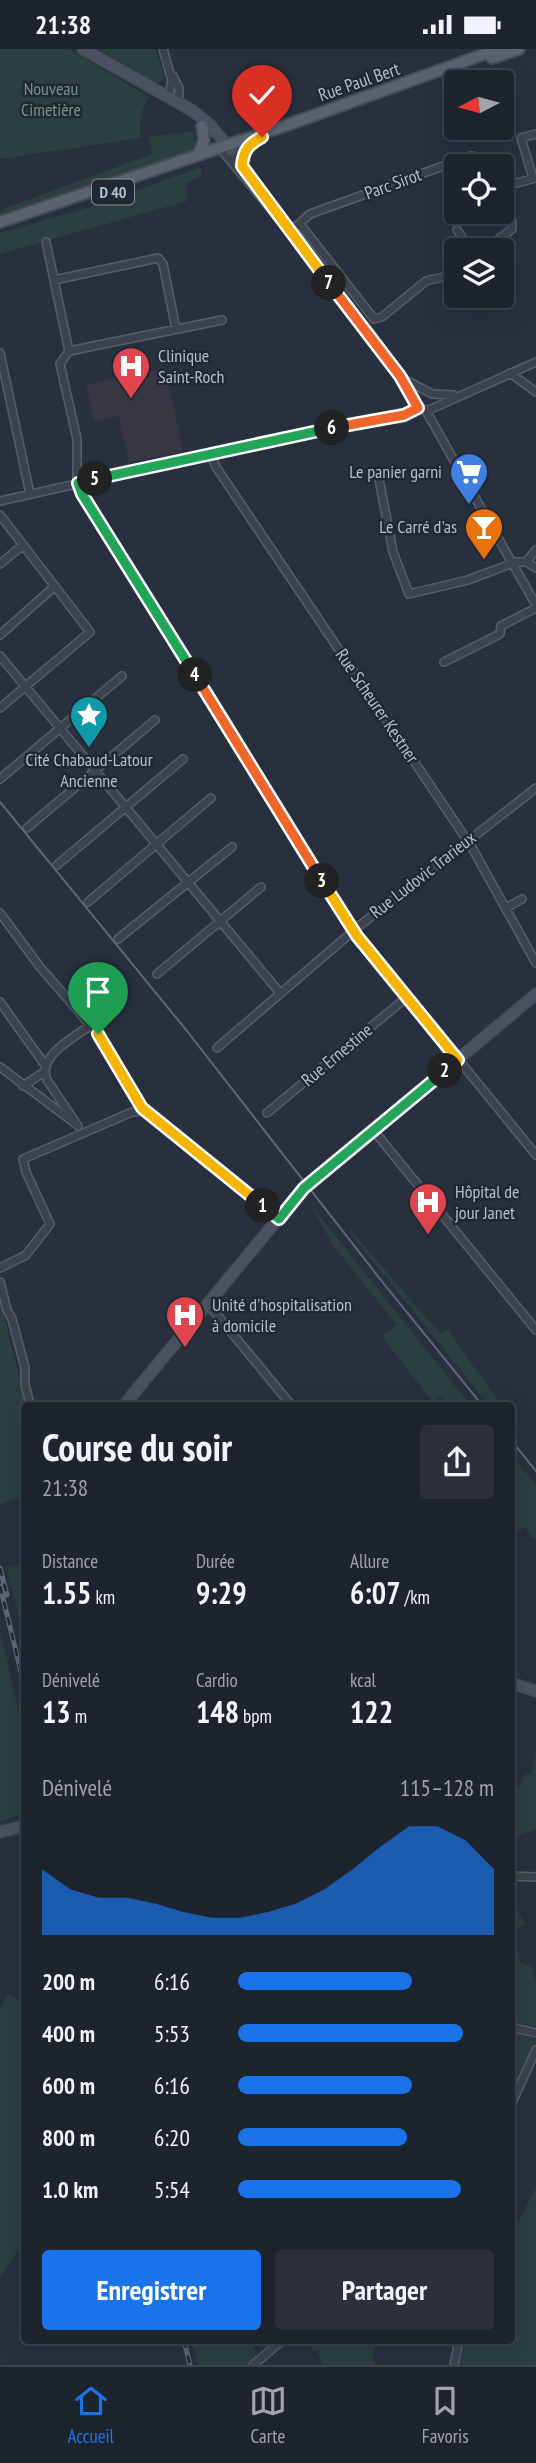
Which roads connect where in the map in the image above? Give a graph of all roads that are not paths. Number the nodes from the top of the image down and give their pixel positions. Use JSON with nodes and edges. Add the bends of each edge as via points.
{"nodes":[{"id":1,"x":83,"y":49,"type":"edge"},
{"id":2,"x":163,"y":49,"type":"edge"},
{"id":3,"x":499,"y":49,"type":"edge"},
{"id":4,"x":519,"y":49,"type":"edge"},
{"id":5,"x":438,"y":72,"type":"junction"},
{"id":6,"x":170,"y":73,"type":"junction"},
{"id":7,"x":168,"y":98,"type":"junction"},
{"id":8,"x":178,"y":104,"type":"junction"},
{"id":9,"x":290,"y":124,"type":"junction"},
{"id":10,"x":202,"y":126,"type":"junction"},
{"id":11,"x":536,"y":134,"type":"edge"},
{"id":12,"x":251,"y":143,"type":"junction"},
{"id":13,"x":225,"y":149,"type":"junction"},
{"id":14,"x":199,"y":154,"type":"junction"},
{"id":15,"x":242,"y":166,"type":"junction"},
{"id":16,"x":444,"y":166,"type":"edge"},
{"id":17,"x":534,"y":178,"type":"edge"},
{"id":18,"x":514,"y":184,"type":"edge"},
{"id":19,"x":0,"y":222,"type":"edge"},
{"id":20,"x":512,"y":224,"type":"edge"},
{"id":21,"x":300,"y":225,"type":"junction"},
{"id":22,"x":0,"y":229,"type":"edge"},
{"id":23,"x":457,"y":230,"type":"dead end"},
{"id":24,"x":290,"y":232,"type":"junction"},
{"id":25,"x":463,"y":238,"type":"edge"},
{"id":26,"x":500,"y":238,"type":"edge"},
{"id":27,"x":46,"y":242,"type":"dead end"},
{"id":28,"x":337,"y":272,"type":"junction"},
{"id":29,"x":444,"y":276,"type":"edge"},
{"id":30,"x":54,"y":280,"type":"junction"},
{"id":31,"x":326,"y":280,"type":"junction"},
{"id":32,"x":222,"y":320,"type":"dead end"},
{"id":33,"x":176,"y":329,"type":"junction"},
{"id":34,"x":69,"y":351,"type":"junction"},
{"id":35,"x":0,"y":353,"type":"edge"},
{"id":36,"x":536,"y":362,"type":"edge"},
{"id":37,"x":510,"y":373,"type":"junction"},
{"id":38,"x":400,"y":376,"type":"junction"},
{"id":39,"x":428,"y":392,"type":"junction"},
{"id":40,"x":536,"y":392,"type":"edge"},
{"id":41,"x":465,"y":393,"type":"junction"},
{"id":42,"x":422,"y":407,"type":"junction"},
{"id":43,"x":210,"y":453,"type":"junction"},
{"id":44,"x":379,"y":479,"type":"dead end"},
{"id":45,"x":78,"y":483,"type":"junction"},
{"id":46,"x":30,"y":494,"type":"junction"},
{"id":47,"x":0,"y":501,"type":"edge"},
{"id":48,"x":0,"y":515,"type":"edge"},
{"id":49,"x":23,"y":545,"type":"junction"},
{"id":50,"x":536,"y":551,"type":"edge"},
{"id":51,"x":526,"y":562,"type":"junction"},
{"id":52,"x":512,"y":563,"type":"junction"},
{"id":53,"x":0,"y":564,"type":"edge"},
{"id":54,"x":536,"y":568,"type":"edge"},
{"id":55,"x":55,"y":586,"type":"junction"},
{"id":56,"x":536,"y":607,"type":"edge"},
{"id":57,"x":0,"y":635,"type":"edge"},
{"id":58,"x":0,"y":656,"type":"edge"},
{"id":59,"x":444,"y":661,"type":"dead end"},
{"id":60,"x":122,"y":676,"type":"dead end"},
{"id":61,"x":25,"y":686,"type":"junction"},
{"id":62,"x":0,"y":708,"type":"edge"},
{"id":63,"x":155,"y":720,"type":"dead end"},
{"id":64,"x":60,"y":728,"type":"junction"},
{"id":65,"x":183,"y":759,"type":"dead end"},
{"id":66,"x":95,"y":771,"type":"junction"},
{"id":67,"x":0,"y":779,"type":"edge"},
{"id":68,"x":536,"y":788,"type":"edge"},
{"id":69,"x":211,"y":798,"type":"dead end"},
{"id":70,"x":126,"y":807,"type":"junction"},
{"id":71,"x":27,"y":828,"type":"dead end"},
{"id":72,"x":467,"y":841,"type":"junction"},
{"id":73,"x":156,"y":844,"type":"junction"},
{"id":74,"x":232,"y":847,"type":"dead end"},
{"id":75,"x":57,"y":866,"type":"dead end"},
{"id":76,"x":188,"y":883,"type":"junction"},
{"id":77,"x":261,"y":887,"type":"dead end"},
{"id":78,"x":522,"y":899,"type":"dead end"},
{"id":79,"x":88,"y":902,"type":"dead end"},
{"id":80,"x":506,"y":908,"type":"junction"},
{"id":81,"x":0,"y":913,"type":"edge"},
{"id":82,"x":220,"y":921,"type":"junction"},
{"id":83,"x":353,"y":930,"type":"junction"},
{"id":84,"x":118,"y":939,"type":"dead end"},
{"id":85,"x":536,"y":964,"type":"edge"},
{"id":86,"x":156,"y":974,"type":"dead end"},
{"id":87,"x":280,"y":993,"type":"junction"},
{"id":88,"x":536,"y":994,"type":"edge"},
{"id":89,"x":407,"y":997,"type":"junction"},
{"id":90,"x":0,"y":1002,"type":"edge"},
{"id":91,"x":91,"y":1025,"type":"junction"},
{"id":92,"x":217,"y":1048,"type":"dead end"},
{"id":93,"x":458,"y":1060,"type":"junction"},
{"id":94,"x":0,"y":1067,"type":"edge"},
{"id":95,"x":45,"y":1069,"type":"junction"},
{"id":96,"x":23,"y":1086,"type":"junction"},
{"id":97,"x":145,"y":1111,"type":"junction"},
{"id":98,"x":267,"y":1113,"type":"dead end"},
{"id":99,"x":80,"y":1129,"type":"junction"},
{"id":100,"x":374,"y":1131,"type":"junction"},
{"id":101,"x":536,"y":1155,"type":"edge"},
{"id":102,"x":279,"y":1219,"type":"junction"},
{"id":103,"x":0,"y":1268,"type":"edge"},
{"id":104,"x":0,"y":1282,"type":"edge"},
{"id":105,"x":208,"y":1304,"type":"junction"},
{"id":106,"x":536,"y":1330,"type":"edge"},
{"id":107,"x":29,"y":1402,"type":"edge"},
{"id":108,"x":126,"y":1402,"type":"edge"},
{"id":109,"x":289,"y":1402,"type":"edge"},
{"id":110,"x":515,"y":1683,"type":"edge"},
{"id":111,"x":536,"y":1691,"type":"edge"},
{"id":112,"x":21,"y":1827,"type":"edge"},
{"id":113,"x":0,"y":1832,"type":"edge"},
{"id":114,"x":515,"y":1876,"type":"edge"},
{"id":115,"x":536,"y":1877,"type":"edge"},
{"id":116,"x":515,"y":2028,"type":"edge"},
{"id":117,"x":536,"y":2033,"type":"edge"},
{"id":118,"x":536,"y":2050,"type":"edge"},
{"id":119,"x":515,"y":2096,"type":"edge"},
{"id":120,"x":278,"y":2344,"type":"edge"},
{"id":121,"x":458,"y":2344,"type":"edge"},
{"id":122,"x":266,"y":2354,"type":"junction"},
{"id":123,"x":253,"y":2365,"type":"edge"},
{"id":124,"x":270,"y":2365,"type":"edge"},
{"id":125,"x":454,"y":2365,"type":"edge"}],
"edges":[{"from":1,"to":7,"type":"street"},
{"from":2,"to":6,"type":"street"},
{"from":3,"to":5,"type":"main road","name":"Rue Paul Bert","number":"D 40"},
{"from":4,"to":5,"type":"main road","name":"Rue Paul Bert","number":"D 40"},
{"from":5,"to":9,"type":"main road","name":"Rue Paul Bert","number":"D 40"},
{"from":6,"to":7,"type":"street","via":[[173,85]]},
{"from":6,"to":8,"type":"street","via":[[179,88]]},
{"from":7,"to":8,"type":"street"},
{"from":8,"to":10,"type":"street"},
{"from":8,"to":13,"type":"street","via":[[206,122]]},
{"from":9,"to":12,"type":"main road","name":"Rue Paul Bert","number":"D 40"},
{"from":9,"to":13,"type":"main road","name":"Rue Paul Bert","number":"D 40"},
{"from":10,"to":13,"type":"street"},
{"from":10,"to":14,"type":"main road"},
{"from":11,"to":17,"type":"street","via":[[521,138]]},
{"from":12,"to":13,"type":"main road","name":"Rue Paul Bert","number":"D 40"},
{"from":12,"to":15,"type":"main road"},
{"from":13,"to":14,"type":"main road","number":"D 40"},
{"from":13,"to":15,"type":"street"},
{"from":13,"to":22,"type":"main road","number":"D 40"},
{"from":13,"to":24,"type":"street"},
{"from":14,"to":19,"type":"main road","number":"D 40"},
{"from":15,"to":24,"type":"street"},
{"from":16,"to":21,"type":"street","name":"Parc Sirot","via":[[310,214]]},
{"from":17,"to":18,"type":"street"},
{"from":20,"to":26,"type":"street"},
{"from":21,"to":24,"type":"street","name":"Parc Sirot"},
{"from":21,"to":28,"type":"street"},
{"from":23,"to":25,"type":"street"},
{"from":24,"to":31,"type":"street"},
{"from":27,"to":30,"type":"street"},
{"from":28,"to":29,"type":"street","via":[[377,320],[426,281]]},
{"from":28,"to":31,"type":"street"},
{"from":30,"to":33,"type":"street","via":[[158,258]]},
{"from":30,"to":34,"type":"street"},
{"from":31,"to":38,"type":"street"},
{"from":32,"to":33,"type":"street"},
{"from":33,"to":34,"type":"street"},
{"from":34,"to":45,"type":"street","via":[[60,364],[78,445]]},
{"from":35,"to":46,"type":"street"},
{"from":36,"to":37,"type":"street"},
{"from":37,"to":40,"type":"street"},
{"from":37,"to":41,"type":"street"},
{"from":38,"to":39,"type":"street"},
{"from":38,"to":42,"type":"street"},
{"from":39,"to":41,"type":"street"},
{"from":39,"to":42,"type":"street","via":[[418,394]]},
{"from":39,"to":42,"type":"street","via":[[435,402]]},
{"from":41,"to":42,"type":"street"},
{"from":42,"to":43,"type":"street","via":[[404,415]]},
{"from":42,"to":52,"type":"street"},
{"from":43,"to":45,"type":"street"},
{"from":43,"to":72,"type":"street","name":"Rue Scheurer Kestner"},
{"from":44,"to":52,"type":"street","via":[[393,552],[409,594],[463,582]]},
{"from":45,"to":46,"type":"street"},
{"from":45,"to":83,"type":"street"},
{"from":46,"to":47,"type":"street"},
{"from":48,"to":49,"type":"street"},
{"from":49,"to":53,"type":"street"},
{"from":49,"to":55,"type":"street"},
{"from":50,"to":51,"type":"street"},
{"from":51,"to":52,"type":"street"},
{"from":51,"to":54,"type":"street"},
{"from":52,"to":56,"type":"street"},
{"from":55,"to":57,"type":"street"},
{"from":55,"to":61,"type":"street","via":[[90,632]]},
{"from":56,"to":59,"type":"street","via":[[501,626],[500,634]]},
{"from":58,"to":61,"type":"street"},
{"from":60,"to":64,"type":"street"},
{"from":61,"to":62,"type":"street"},
{"from":61,"to":64,"type":"street"},
{"from":63,"to":66,"type":"street"},
{"from":64,"to":66,"type":"street"},
{"from":64,"to":67,"type":"street"},
{"from":65,"to":70,"type":"street"},
{"from":66,"to":70,"type":"street"},
{"from":66,"to":71,"type":"street"},
{"from":68,"to":72,"type":"street","name":"Rue Ludovic Trarieux"},
{"from":69,"to":73,"type":"street"},
{"from":70,"to":73,"type":"street"},
{"from":70,"to":75,"type":"street"},
{"from":72,"to":80,"type":"street","name":"Rue Scheurer Kestner"},
{"from":72,"to":83,"type":"street","name":"Rue Ludovic Trarieux"},
{"from":73,"to":76,"type":"street"},
{"from":73,"to":79,"type":"street"},
{"from":74,"to":76,"type":"street"},
{"from":76,"to":82,"type":"street"},
{"from":76,"to":84,"type":"street"},
{"from":77,"to":82,"type":"street"},
{"from":78,"to":80,"type":"street"},
{"from":80,"to":85,"type":"street","name":"Rue Scheurer Kestner"},
{"from":81,"to":91,"type":"street"},
{"from":82,"to":86,"type":"street"},
{"from":82,"to":87,"type":"street"},
{"from":83,"to":87,"type":"street","name":"Rue Ludovic Trarieux"},
{"from":83,"to":89,"type":"street"},
{"from":87,"to":92,"type":"street","name":"Rue Ludovic Trarieux"},
{"from":88,"to":93,"type":"street"},
{"from":89,"to":93,"type":"street"},
{"from":89,"to":98,"type":"street","name":"Rue Ernestine"},
{"from":90,"to":95,"type":"street"},
{"from":91,"to":95,"type":"street","via":[[49,1057]]},
{"from":91,"to":97,"type":"street"},
{"from":93,"to":100,"type":"street"},
{"from":93,"to":101,"type":"street"},
{"from":94,"to":96,"type":"street"},
{"from":95,"to":96,"type":"street"},
{"from":95,"to":99,"type":"street","via":[[47,1080]]},
{"from":96,"to":99,"type":"street"},
{"from":97,"to":99,"type":"street"},
{"from":97,"to":102,"type":"street"},
{"from":99,"to":103,"type":"street","via":[[23,1160],[50,1224],[26,1255]]},
{"from":100,"to":102,"type":"street","via":[[304,1188]]},
{"from":100,"to":106,"type":"street"},
{"from":102,"to":105,"type":"street"},
{"from":104,"to":107,"type":"street","via":[[25,1368]]},
{"from":105,"to":108,"type":"street"},
{"from":105,"to":109,"type":"street"},
{"from":110,"to":111,"type":"street"},
{"from":112,"to":113,"type":"street"},
{"from":114,"to":115,"type":"street"},
{"from":116,"to":117,"type":"street"},
{"from":118,"to":119,"type":"street"},
{"from":120,"to":122,"type":"street"},
{"from":121,"to":125,"type":"street"},
{"from":122,"to":123,"type":"street"},
{"from":122,"to":124,"type":"street"}]}
